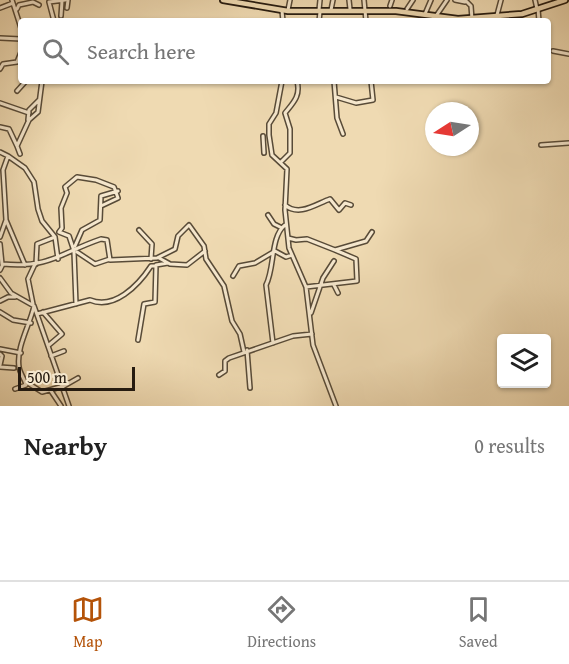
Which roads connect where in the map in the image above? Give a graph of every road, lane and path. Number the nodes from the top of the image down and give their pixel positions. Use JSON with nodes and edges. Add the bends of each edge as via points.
{"nodes":[{"id":1,"x":65,"y":0,"type":"edge"},
{"id":2,"x":223,"y":0,"type":"edge"},
{"id":3,"x":290,"y":0,"type":"edge"},
{"id":4,"x":320,"y":0,"type":"edge"},
{"id":5,"x":333,"y":0,"type":"edge"},
{"id":6,"x":349,"y":0,"type":"edge"},
{"id":7,"x":364,"y":0,"type":"edge"},
{"id":8,"x":392,"y":0,"type":"edge"},
{"id":9,"x":413,"y":0,"type":"edge"},
{"id":10,"x":431,"y":0,"type":"edge"},
{"id":11,"x":447,"y":0,"type":"edge"},
{"id":12,"x":455,"y":0,"type":"edge"},
{"id":13,"x":501,"y":0,"type":"edge"},
{"id":14,"x":536,"y":0,"type":"edge"},
{"id":15,"x":565,"y":0,"type":"edge"},
{"id":16,"x":48,"y":1,"type":"edge"},
{"id":17,"x":264,"y":1,"type":"edge"},
{"id":18,"x":465,"y":1,"type":"edge"},
{"id":19,"x":13,"y":2,"type":"edge"},
{"id":20,"x":239,"y":2,"type":"edge"},
{"id":21,"x":39,"y":5,"type":"dead end"},
{"id":22,"x":390,"y":6,"type":"dead end"},
{"id":23,"x":0,"y":8,"type":"edge"},
{"id":24,"x":67,"y":8,"type":"dead end"},
{"id":25,"x":266,"y":8,"type":"junction"},
{"id":26,"x":350,"y":9,"type":"dead end"},
{"id":27,"x":407,"y":9,"type":"dead end"},
{"id":28,"x":538,"y":9,"type":"junction"},
{"id":29,"x":285,"y":10,"type":"junction"},
{"id":30,"x":366,"y":10,"type":"junction"},
{"id":31,"x":16,"y":11,"type":"junction"},
{"id":32,"x":331,"y":11,"type":"junction"},
{"id":33,"x":319,"y":12,"type":"junction"},
{"id":34,"x":425,"y":14,"type":"dead end"},
{"id":35,"x":61,"y":16,"type":"dead end"},
{"id":36,"x":435,"y":17,"type":"junction"},
{"id":37,"x":497,"y":17,"type":"junction"},
{"id":38,"x":18,"y":18,"type":"edge"},
{"id":39,"x":53,"y":18,"type":"edge"},
{"id":40,"x":284,"y":18,"type":"edge"},
{"id":41,"x":319,"y":18,"type":"edge"},
{"id":42,"x":366,"y":18,"type":"edge"},
{"id":43,"x":454,"y":18,"type":"edge"},
{"id":44,"x":472,"y":18,"type":"edge"},
{"id":45,"x":475,"y":18,"type":"edge"},
{"id":46,"x":539,"y":18,"type":"edge"},
{"id":47,"x":0,"y":38,"type":"edge"},
{"id":48,"x":18,"y":39,"type":"edge"},
{"id":49,"x":553,"y":51,"type":"dead end"},
{"id":50,"x":569,"y":54,"type":"edge"},
{"id":51,"x":18,"y":60,"type":"edge"},
{"id":52,"x":0,"y":69,"type":"edge"},
{"id":53,"x":23,"y":84,"type":"edge"},
{"id":54,"x":42,"y":84,"type":"edge"},
{"id":55,"x":281,"y":84,"type":"edge"},
{"id":56,"x":298,"y":84,"type":"edge"},
{"id":57,"x":334,"y":84,"type":"edge"},
{"id":58,"x":371,"y":84,"type":"edge"},
{"id":59,"x":17,"y":91,"type":"dead end"},
{"id":60,"x":336,"y":97,"type":"junction"},
{"id":61,"x":40,"y":99,"type":"junction"},
{"id":62,"x":0,"y":103,"type":"edge"},
{"id":63,"x":29,"y":113,"type":"junction"},
{"id":64,"x":28,"y":121,"type":"junction"},
{"id":65,"x":0,"y":127,"type":"edge"},
{"id":66,"x":343,"y":134,"type":"dead end"},
{"id":67,"x":263,"y":136,"type":"dead end"},
{"id":68,"x":569,"y":143,"type":"edge"},
{"id":69,"x":541,"y":145,"type":"dead end"},
{"id":70,"x":17,"y":146,"type":"junction"},
{"id":71,"x":0,"y":152,"type":"edge"},
{"id":72,"x":264,"y":153,"type":"dead end"},
{"id":73,"x":20,"y":154,"type":"dead end"},
{"id":74,"x":8,"y":156,"type":"junction"},
{"id":75,"x":286,"y":159,"type":"junction"},
{"id":76,"x":281,"y":162,"type":"junction"},
{"id":77,"x":285,"y":165,"type":"junction"},
{"id":78,"x":118,"y":191,"type":"junction"},
{"id":79,"x":0,"y":201,"type":"edge"},
{"id":80,"x":6,"y":203,"type":"junction"},
{"id":81,"x":285,"y":205,"type":"junction"},
{"id":82,"x":351,"y":205,"type":"dead end"},
{"id":83,"x":101,"y":206,"type":"junction"},
{"id":84,"x":268,"y":215,"type":"dead end"},
{"id":85,"x":6,"y":220,"type":"junction"},
{"id":86,"x":286,"y":224,"type":"junction"},
{"id":87,"x":282,"y":228,"type":"junction"},
{"id":88,"x":139,"y":230,"type":"dead end"},
{"id":89,"x":372,"y":232,"type":"dead end"},
{"id":90,"x":283,"y":233,"type":"dead end"},
{"id":91,"x":0,"y":237,"type":"edge"},
{"id":92,"x":55,"y":237,"type":"junction"},
{"id":93,"x":287,"y":237,"type":"junction"},
{"id":94,"x":0,"y":244,"type":"edge"},
{"id":95,"x":206,"y":250,"type":"junction"},
{"id":96,"x":335,"y":250,"type":"junction"},
{"id":97,"x":275,"y":251,"type":"junction"},
{"id":98,"x":75,"y":252,"type":"junction"},
{"id":99,"x":292,"y":255,"type":"junction"},
{"id":100,"x":157,"y":258,"type":"junction"},
{"id":101,"x":58,"y":259,"type":"junction"},
{"id":102,"x":110,"y":259,"type":"junction"},
{"id":103,"x":151,"y":259,"type":"junction"},
{"id":104,"x":334,"y":261,"type":"dead end"},
{"id":105,"x":168,"y":263,"type":"junction"},
{"id":106,"x":2,"y":264,"type":"junction"},
{"id":107,"x":35,"y":264,"type":"junction"},
{"id":108,"x":25,"y":265,"type":"junction"},
{"id":109,"x":156,"y":266,"type":"junction"},
{"id":110,"x":0,"y":270,"type":"edge"},
{"id":111,"x":233,"y":276,"type":"dead end"},
{"id":112,"x":0,"y":278,"type":"edge"},
{"id":113,"x":332,"y":284,"type":"junction"},
{"id":114,"x":320,"y":286,"type":"junction"},
{"id":115,"x":306,"y":287,"type":"junction"},
{"id":116,"x":338,"y":293,"type":"dead end"},
{"id":117,"x":21,"y":299,"type":"junction"},
{"id":118,"x":0,"y":301,"type":"edge"},
{"id":119,"x":76,"y":304,"type":"junction"},
{"id":120,"x":34,"y":305,"type":"junction"},
{"id":121,"x":0,"y":306,"type":"edge"},
{"id":122,"x":0,"y":312,"type":"edge"},
{"id":123,"x":43,"y":312,"type":"junction"},
{"id":124,"x":37,"y":314,"type":"junction"},
{"id":125,"x":310,"y":316,"type":"junction"},
{"id":126,"x":31,"y":323,"type":"junction"},
{"id":127,"x":312,"y":334,"type":"junction"},
{"id":128,"x":138,"y":340,"type":"dead end"},
{"id":129,"x":273,"y":343,"type":"junction"},
{"id":130,"x":49,"y":345,"type":"junction"},
{"id":131,"x":0,"y":349,"type":"edge"},
{"id":132,"x":64,"y":351,"type":"dead end"},
{"id":133,"x":246,"y":351,"type":"junction"},
{"id":134,"x":21,"y":353,"type":"junction"},
{"id":135,"x":0,"y":354,"type":"edge"},
{"id":136,"x":51,"y":356,"type":"junction"},
{"id":137,"x":0,"y":366,"type":"edge"},
{"id":138,"x":14,"y":368,"type":"dead end"},
{"id":139,"x":219,"y":375,"type":"dead end"},
{"id":140,"x":78,"y":378,"type":"dead end"},
{"id":141,"x":26,"y":382,"type":"junction"},
{"id":142,"x":64,"y":386,"type":"junction"},
{"id":143,"x":250,"y":388,"type":"dead end"},
{"id":144,"x":15,"y":389,"type":"dead end"},
{"id":145,"x":51,"y":391,"type":"junction"},
{"id":146,"x":61,"y":406,"type":"edge"},
{"id":147,"x":69,"y":406,"type":"edge"},
{"id":148,"x":336,"y":406,"type":"edge"}],
"edges":[{"from":1,"to":16,"type":"street"},
{"from":1,"to":24,"type":"street"},
{"from":1,"to":35,"type":"street"},
{"from":2,"to":20,"type":"main road"},
{"from":3,"to":29,"type":"street"},
{"from":4,"to":33,"type":"street"},
{"from":5,"to":32,"type":"street"},
{"from":6,"to":26,"type":"street"},
{"from":7,"to":30,"type":"street"},
{"from":8,"to":22,"type":"street"},
{"from":9,"to":27,"type":"street"},
{"from":10,"to":34,"type":"street"},
{"from":11,"to":36,"type":"street"},
{"from":12,"to":18,"type":"street"},
{"from":13,"to":37,"type":"street"},
{"from":14,"to":28,"type":"street"},
{"from":15,"to":28,"type":"main road"},
{"from":16,"to":39,"type":"street"},
{"from":17,"to":25,"type":"street"},
{"from":18,"to":44,"type":"street","via":[[470,5]]},
{"from":19,"to":23,"type":"street"},
{"from":19,"to":31,"type":"street"},
{"from":20,"to":25,"type":"main road"},
{"from":21,"to":31,"type":"street","via":[[22,4]]},
{"from":25,"to":29,"type":"main road"},
{"from":28,"to":37,"type":"main road"},
{"from":28,"to":46,"type":"street"},
{"from":29,"to":33,"type":"main road"},
{"from":29,"to":40,"type":"street"},
{"from":30,"to":32,"type":"main road"},
{"from":30,"to":36,"type":"main road"},
{"from":30,"to":42,"type":"street"},
{"from":31,"to":38,"type":"street"},
{"from":32,"to":33,"type":"main road"},
{"from":33,"to":41,"type":"street"},
{"from":36,"to":43,"type":"main road"},
{"from":37,"to":45,"type":"main road"},
{"from":47,"to":48,"type":"street"},
{"from":49,"to":50,"type":"street"},
{"from":51,"to":52,"type":"street","via":[[2,64]]},
{"from":53,"to":59,"type":"street"},
{"from":54,"to":61,"type":"street"},
{"from":55,"to":76,"type":"street","via":[[276,113],[269,126],[272,154]]},
{"from":56,"to":75,"type":"street","via":[[296,99],[285,114],[291,140]]},
{"from":57,"to":60,"type":"street"},
{"from":58,"to":60,"type":"street","via":[[373,100],[356,103]]},
{"from":60,"to":66,"type":"street"},
{"from":61,"to":63,"type":"street"},
{"from":61,"to":64,"type":"street","via":[[38,112]]},
{"from":62,"to":63,"type":"street"},
{"from":63,"to":64,"type":"street"},
{"from":64,"to":70,"type":"street"},
{"from":65,"to":70,"type":"street","via":[[9,129]]},
{"from":67,"to":72,"type":"street"},
{"from":68,"to":69,"type":"street"},
{"from":70,"to":73,"type":"street"},
{"from":71,"to":74,"type":"street"},
{"from":74,"to":80,"type":"street","via":[[3,170]]},
{"from":74,"to":92,"type":"street","via":[[26,168],[41,220]]},
{"from":75,"to":76,"type":"street"},
{"from":75,"to":77,"type":"street"},
{"from":76,"to":77,"type":"street"},
{"from":77,"to":81,"type":"street"},
{"from":78,"to":83,"type":"street","via":[[117,200]]},
{"from":78,"to":83,"type":"street","via":[[101,196]]},
{"from":78,"to":98,"type":"street","via":[[105,183],[77,177],[66,187],[59,232],[69,236]]},
{"from":79,"to":80,"type":"street"},
{"from":80,"to":85,"type":"street"},
{"from":81,"to":82,"type":"street","via":[[300,211],[330,199],[339,210],[345,203]]},
{"from":81,"to":86,"type":"street"},
{"from":83,"to":98,"type":"street","via":[[100,220],[82,230]]},
{"from":84,"to":87,"type":"street"},
{"from":85,"to":91,"type":"street"},
{"from":85,"to":108,"type":"street"},
{"from":86,"to":87,"type":"street"},
{"from":86,"to":93,"type":"street"},
{"from":87,"to":97,"type":"street"},
{"from":88,"to":103,"type":"street","via":[[152,244]]},
{"from":89,"to":96,"type":"street","via":[[366,241]]},
{"from":90,"to":93,"type":"street"},
{"from":92,"to":101,"type":"street"},
{"from":92,"to":107,"type":"street","via":[[37,244]]},
{"from":93,"to":96,"type":"street","via":[[308,239]]},
{"from":93,"to":99,"type":"street"},
{"from":94,"to":106,"type":"street"},
{"from":95,"to":100,"type":"street","via":[[189,225],[178,235],[175,249]]},
{"from":95,"to":105,"type":"street","via":[[187,265]]},
{"from":95,"to":133,"type":"street","via":[[206,259],[225,288],[232,321]]},
{"from":96,"to":113,"type":"street","via":[[356,259],[358,279]]},
{"from":97,"to":99,"type":"street"},
{"from":97,"to":111,"type":"street","via":[[254,264],[239,266]]},
{"from":97,"to":129,"type":"street","via":[[266,285]]},
{"from":98,"to":101,"type":"street"},
{"from":98,"to":102,"type":"street","via":[[95,264]]},
{"from":98,"to":102,"type":"street","via":[[106,239]]},
{"from":98,"to":119,"type":"street"},
{"from":99,"to":115,"type":"street"},
{"from":100,"to":103,"type":"street"},
{"from":100,"to":105,"type":"street"},
{"from":101,"to":107,"type":"street"},
{"from":102,"to":103,"type":"street"},
{"from":104,"to":114,"type":"street"},
{"from":105,"to":109,"type":"street"},
{"from":106,"to":108,"type":"street"},
{"from":106,"to":110,"type":"street"},
{"from":107,"to":108,"type":"street"},
{"from":107,"to":120,"type":"street","via":[[28,279]]},
{"from":109,"to":119,"type":"street","via":[[151,266],[116,301]]},
{"from":109,"to":128,"type":"street","via":[[155,302],[144,304]]},
{"from":112,"to":117,"type":"street"},
{"from":113,"to":114,"type":"street"},
{"from":113,"to":116,"type":"street"},
{"from":114,"to":115,"type":"street"},
{"from":114,"to":125,"type":"street"},
{"from":115,"to":125,"type":"street"},
{"from":117,"to":118,"type":"street","via":[[10,296]]},
{"from":117,"to":120,"type":"street"},
{"from":118,"to":121,"type":"street"},
{"from":119,"to":123,"type":"street"},
{"from":120,"to":124,"type":"street"},
{"from":120,"to":126,"type":"street"},
{"from":122,"to":126,"type":"street","via":[[13,321]]},
{"from":123,"to":124,"type":"street"},
{"from":123,"to":130,"type":"street","via":[[62,334]]},
{"from":124,"to":130,"type":"street"},
{"from":125,"to":127,"type":"street"},
{"from":126,"to":134,"type":"street","via":[[24,334]]},
{"from":127,"to":129,"type":"street"},
{"from":127,"to":148,"type":"street"},
{"from":129,"to":133,"type":"street"},
{"from":130,"to":136,"type":"street"},
{"from":131,"to":134,"type":"street"},
{"from":132,"to":136,"type":"street"},
{"from":133,"to":139,"type":"street","via":[[228,358],[225,371]]},
{"from":133,"to":143,"type":"street"},
{"from":134,"to":141,"type":"street","via":[[19,368]]},
{"from":135,"to":137,"type":"street"},
{"from":136,"to":142,"type":"street"},
{"from":137,"to":138,"type":"street"},
{"from":140,"to":142,"type":"street"},
{"from":141,"to":144,"type":"street","via":[[25,387]]},
{"from":141,"to":145,"type":"street","via":[[40,392]]},
{"from":142,"to":145,"type":"street"},
{"from":142,"to":147,"type":"street"},
{"from":145,"to":146,"type":"street"}]}
